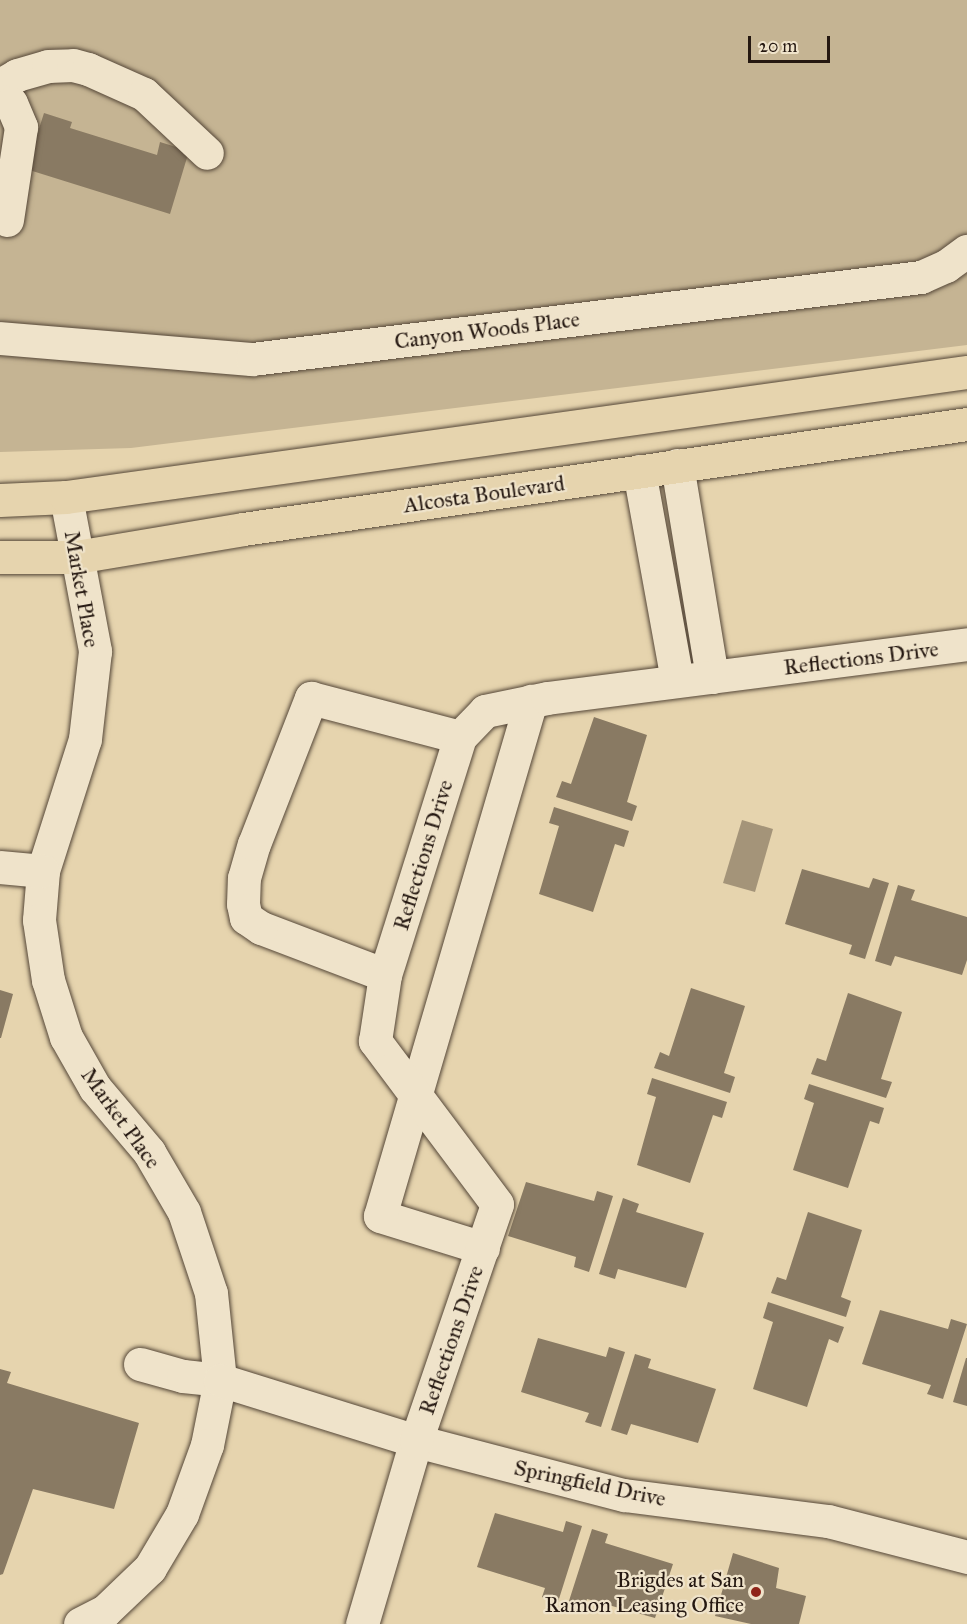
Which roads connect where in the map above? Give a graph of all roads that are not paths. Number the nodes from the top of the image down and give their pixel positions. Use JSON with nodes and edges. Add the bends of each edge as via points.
{"nodes":[{"id":1,"x":0,"y":85,"type":"edge"},
{"id":2,"x":0,"y":101,"type":"edge"},
{"id":3,"x":207,"y":153,"type":"dead end"},
{"id":4,"x":7,"y":220,"type":"dead end"},
{"id":5,"x":967,"y":251,"type":"edge"},
{"id":6,"x":0,"y":338,"type":"edge"},
{"id":7,"x":967,"y":372,"type":"edge"},
{"id":8,"x":967,"y":424,"type":"edge"},
{"id":9,"x":677,"y":465,"type":"junction"},
{"id":10,"x":639,"y":471,"type":"junction"},
{"id":11,"x":66,"y":496,"type":"junction"},
{"id":12,"x":0,"y":500,"type":"edge"},
{"id":13,"x":0,"y":557,"type":"edge"},
{"id":14,"x":76,"y":557,"type":"junction"},
{"id":15,"x":967,"y":644,"type":"edge"},
{"id":16,"x":712,"y":677,"type":"junction"},
{"id":17,"x":677,"y":681,"type":"junction"},
{"id":18,"x":531,"y":701,"type":"junction"},
{"id":19,"x":460,"y":736,"type":"junction"},
{"id":20,"x":0,"y":867,"type":"edge"},
{"id":21,"x":43,"y":871,"type":"junction"},
{"id":22,"x":386,"y":975,"type":"junction"},
{"id":23,"x":416,"y":1097,"type":"junction"},
{"id":24,"x":483,"y":1248,"type":"junction"},
{"id":25,"x":140,"y":1364,"type":"dead end"},
{"id":26,"x":220,"y":1380,"type":"junction"},
{"id":27,"x":416,"y":1441,"type":"junction"},
{"id":28,"x":967,"y":1557,"type":"edge"},
{"id":29,"x":80,"y":1624,"type":"edge"},
{"id":30,"x":362,"y":1624,"type":"edge"}],
"edges":[{"from":1,"to":3,"type":"street","via":[[17,75],[48,66],[88,69],[144,94]]},
{"from":2,"to":4,"type":"street","via":[[11,104],[21,127]]},
{"from":5,"to":6,"type":"street","name":"Canyon Woods Place","via":[[921,277],[252,359]]},
{"from":7,"to":11,"type":"main road"},
{"from":8,"to":9,"type":"main road","name":"Alcosta Boulevard"},
{"from":9,"to":10,"type":"main road","name":"Alcosta Boulevard"},
{"from":9,"to":16,"type":"street"},
{"from":10,"to":14,"type":"main road","name":"Alcosta Boulevard"},
{"from":10,"to":17,"type":"street"},
{"from":11,"to":12,"type":"main road"},
{"from":11,"to":14,"type":"street","name":"Market Place"},
{"from":13,"to":14,"type":"main road","name":"Alcosta Boulevard"},
{"from":14,"to":21,"type":"street","name":"Market Place","via":[[94,651],[85,739]]},
{"from":15,"to":16,"type":"street","name":"Reflections Drive"},
{"from":16,"to":17,"type":"street","name":"Reflections Drive"},
{"from":17,"to":18,"type":"street","name":"Reflections Drive"},
{"from":18,"to":19,"type":"street","name":"Reflections Drive","via":[[485,711]]},
{"from":18,"to":23,"type":"street"},
{"from":19,"to":22,"type":"street","name":"Reflections Drive"},
{"from":19,"to":22,"type":"street","via":[[311,698],[254,844],[244,878],[246,918],[261,928]]},
{"from":20,"to":21,"type":"street"},
{"from":21,"to":26,"type":"street","name":"Market Place","via":[[39,920],[48,980],[66,1038],[95,1088],[149,1152],[184,1212],[211,1293]]},
{"from":22,"to":23,"type":"street","name":"Reflections Drive","via":[[375,1041]]},
{"from":23,"to":24,"type":"street","name":"Reflections Drive","via":[[497,1204]]},
{"from":23,"to":24,"type":"street","via":[[380,1216]]},
{"from":24,"to":27,"type":"street","name":"Reflections Drive"},
{"from":25,"to":26,"type":"street","name":"Springfield Drive","via":[[183,1376]]},
{"from":26,"to":27,"type":"street","name":"Springfield Drive"},
{"from":26,"to":29,"type":"street","name":"Market Place","via":[[207,1445],[182,1514],[150,1568],[105,1611]]},
{"from":27,"to":28,"type":"street","name":"Springfield Drive","via":[[624,1495],[828,1521]]},
{"from":27,"to":30,"type":"street","name":"Reflections Drive"}]}
